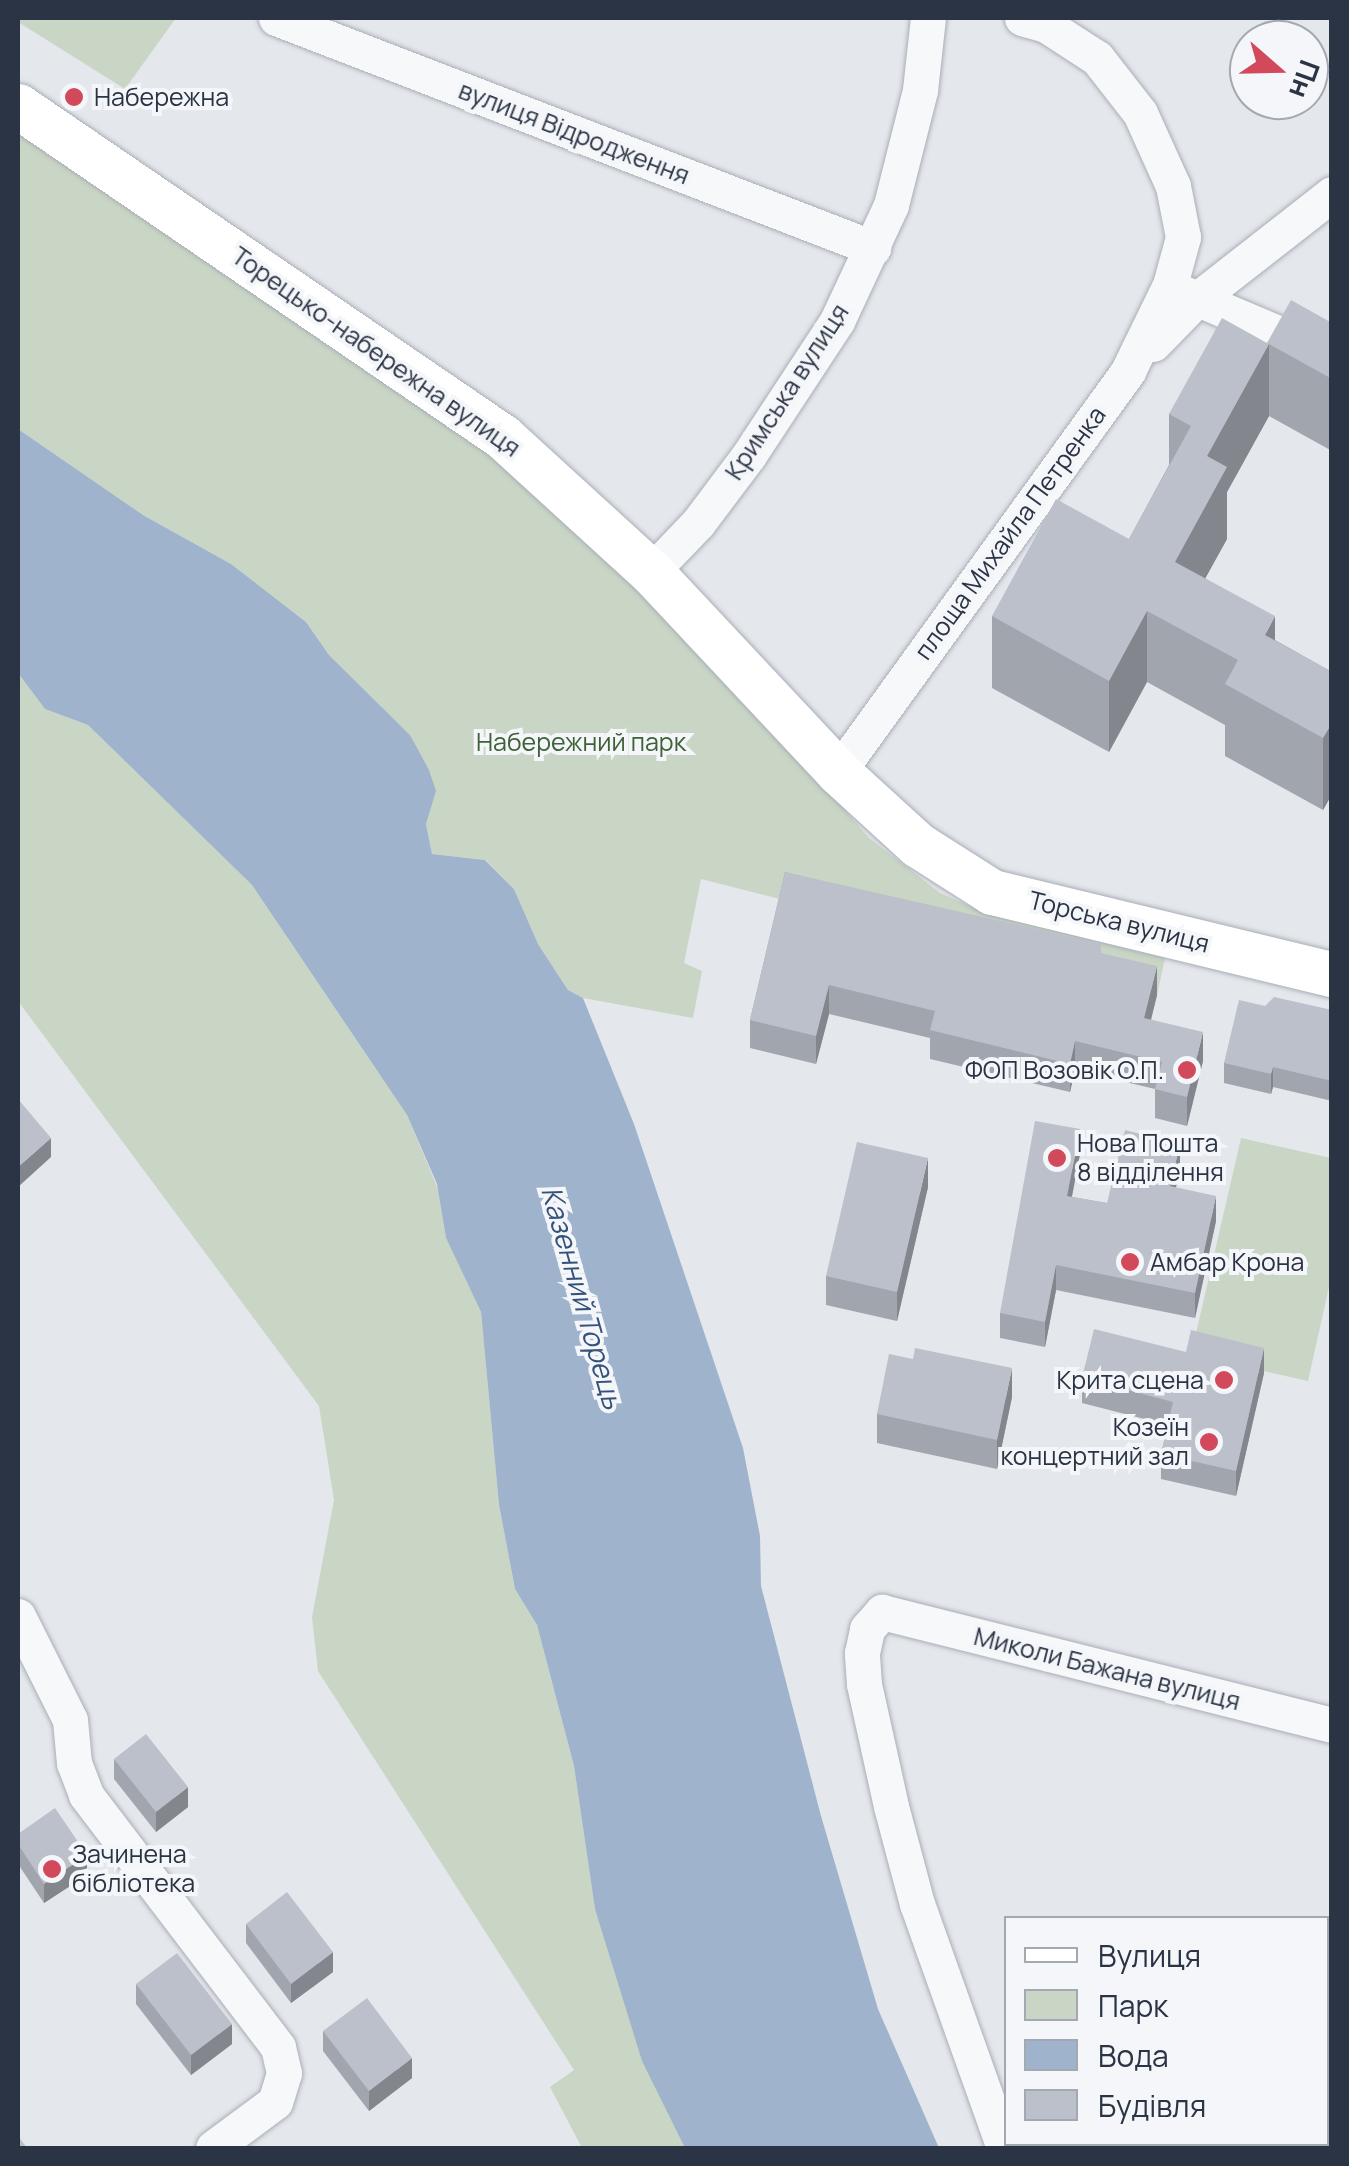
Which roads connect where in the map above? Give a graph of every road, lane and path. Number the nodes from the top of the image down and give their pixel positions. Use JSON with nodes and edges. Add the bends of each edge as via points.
{"nodes":[{"id":1,"x":276,"y":18,"type":"edge"},
{"id":2,"x":928,"y":18,"type":"edge"},
{"id":3,"x":1022,"y":18,"type":"edge"},
{"id":4,"x":18,"y":106,"type":"edge"},
{"id":5,"x":1332,"y":194,"type":"edge"},
{"id":6,"x":873,"y":248,"type":"junction"},
{"id":7,"x":1182,"y":293,"type":"junction"},
{"id":8,"x":1332,"y":356,"type":"edge"},
{"id":9,"x":651,"y":572,"type":"junction"},
{"id":10,"x":838,"y":772,"type":"junction"},
{"id":11,"x":918,"y":846,"type":"joint"},
{"id":12,"x":1332,"y":974,"type":"edge"},
{"id":13,"x":18,"y":1616,"type":"edge"},
{"id":14,"x":1332,"y":1725,"type":"edge"},
{"id":15,"x":213,"y":2148,"type":"edge"},
{"id":16,"x":1004,"y":2148,"type":"edge"}],
"edges":[{"from":1,"to":6,"type":"street","name":"вулиця Відродження"},
{"from":2,"to":6,"type":"street","name":"Кримська вулиця","via":[[909,142]]},
{"from":3,"to":7,"type":"street","via":[[1046,25],[1097,58],[1152,132],[1182,237]]},
{"from":4,"to":9,"type":"main road","name":"Торецько-набережна вулиця","via":[[503,437]]},
{"from":5,"to":7,"type":"street"},
{"from":6,"to":9,"type":"street","name":"Кримська вулиця","via":[[837,321],[750,455]]},
{"from":7,"to":8,"type":"street"},
{"from":7,"to":10,"type":"street","name":"площа Михайла Петренка"},
{"from":9,"to":10,"type":"main road","name":"Торецько-набережна вулиця"},
{"from":10,"to":11,"type":"main road","name":"Торецько-набережна вулиця"},
{"from":11,"to":12,"type":"main road","name":"Торська вулиця","via":[[992,892]]},
{"from":13,"to":15,"type":"street","via":[[70,1720],[78,1782],[278,2048],[284,2073],[274,2102]]},
{"from":14,"to":16,"type":"street","name":"Миколи Бажана вулиця","via":[[882,1612],[867,1629],[864,1684],[891,1806],[917,1904]]}]}
